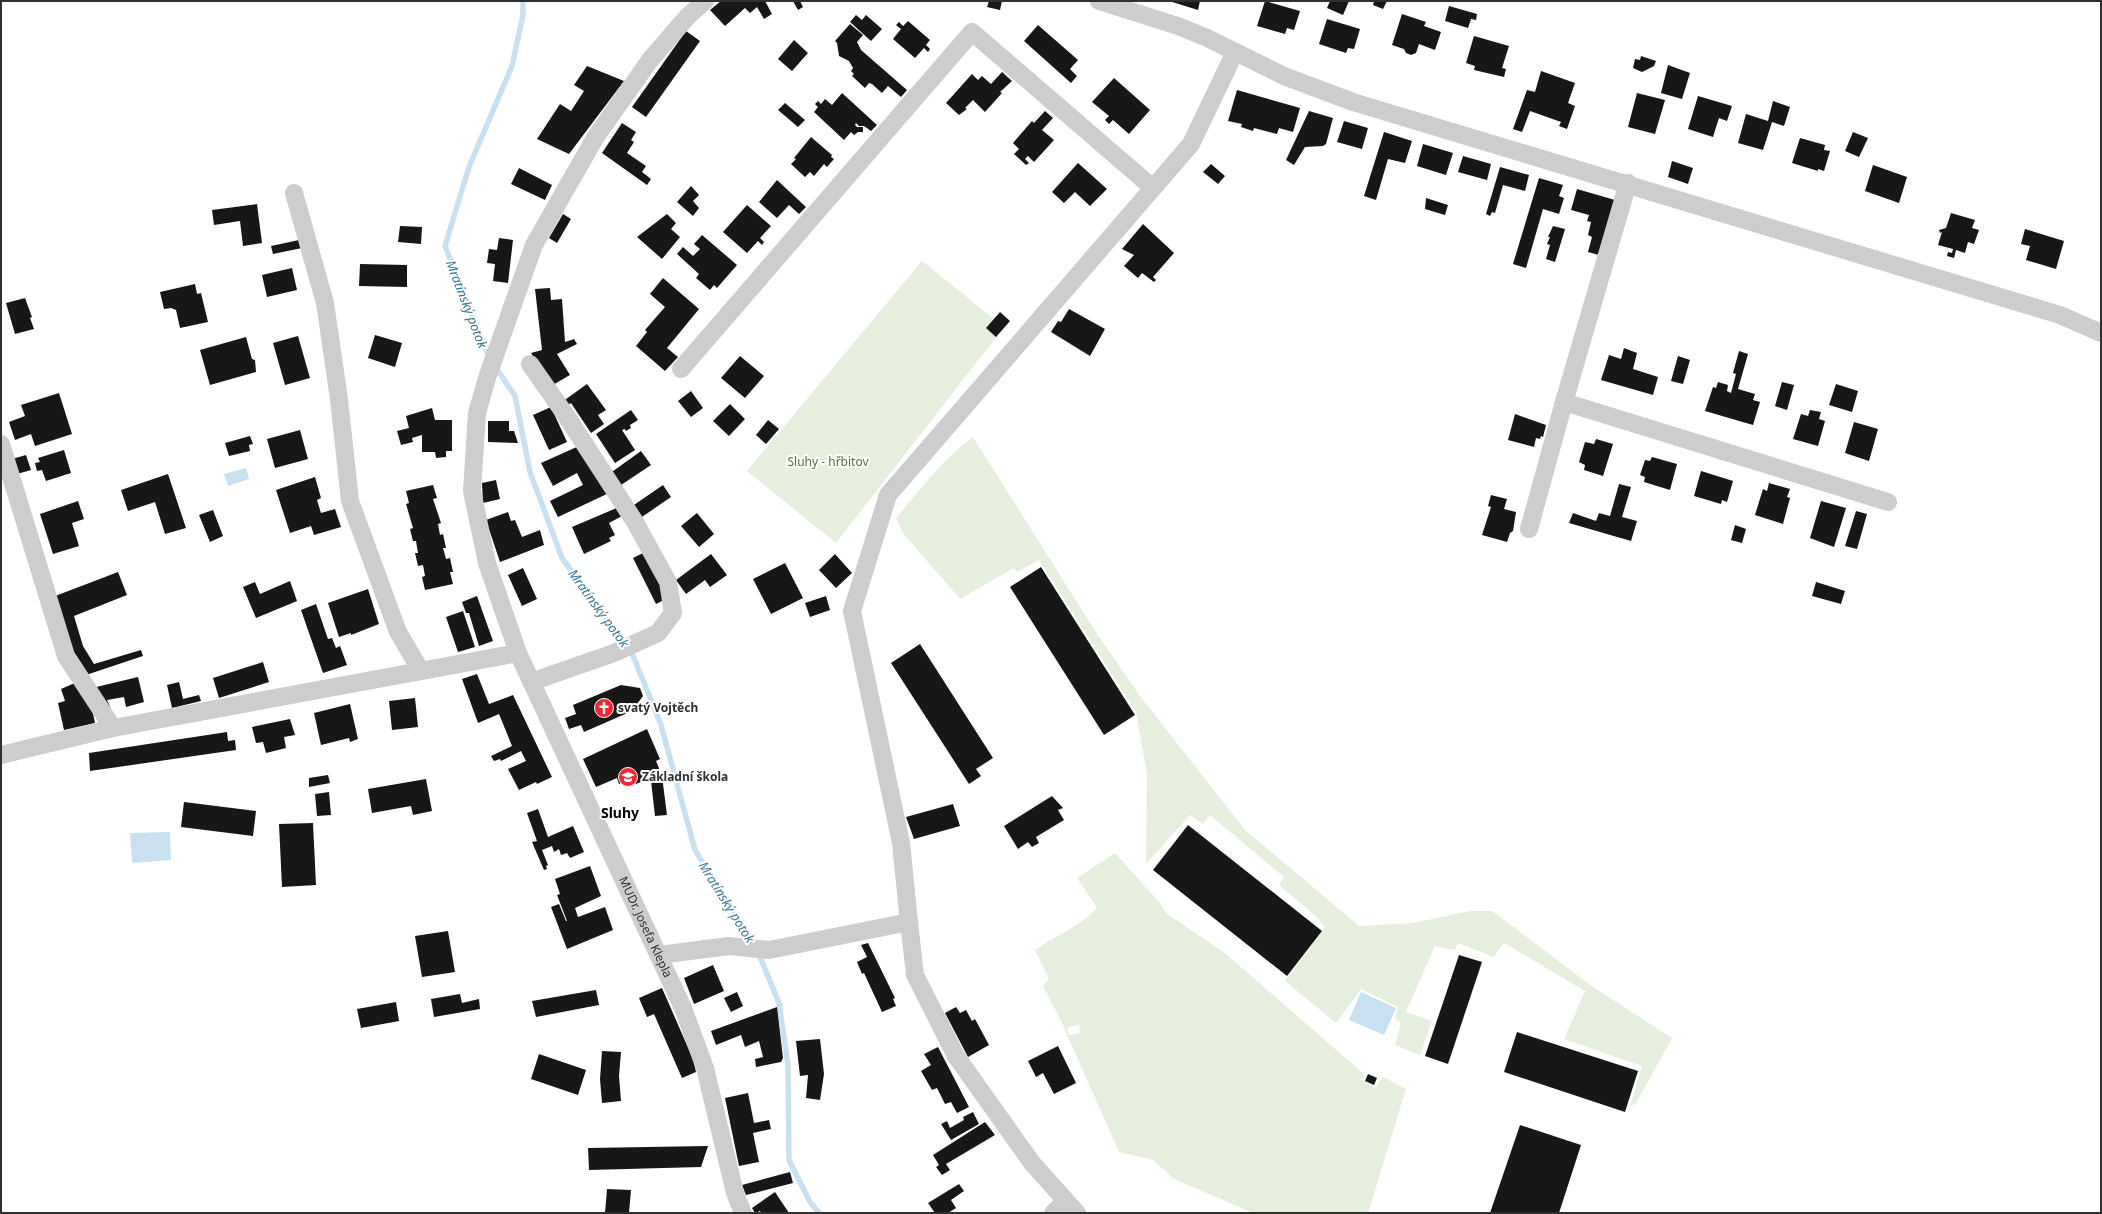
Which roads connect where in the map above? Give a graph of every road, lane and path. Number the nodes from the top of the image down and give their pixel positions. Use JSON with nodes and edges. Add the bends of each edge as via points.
{"nodes":[{"id":1,"x":705,"y":1,"type":"edge"},
{"id":2,"x":1099,"y":1,"type":"edge"},
{"id":3,"x":1235,"y":52,"type":"junction"},
{"id":4,"x":1628,"y":183,"type":"junction"},
{"id":5,"x":1153,"y":188,"type":"junction"},
{"id":6,"x":294,"y":193,"type":"dead end"},
{"id":7,"x":2101,"y":333,"type":"edge"},
{"id":8,"x":530,"y":364,"type":"dead end"},
{"id":9,"x":681,"y":369,"type":"dead end"},
{"id":10,"x":1564,"y":402,"type":"junction"},
{"id":11,"x":1,"y":444,"type":"edge"},
{"id":12,"x":1888,"y":502,"type":"dead end"},
{"id":13,"x":1529,"y":529,"type":"dead end"},
{"id":14,"x":518,"y":653,"type":"junction"},
{"id":15,"x":421,"y":671,"type":"junction"},
{"id":16,"x":531,"y":682,"type":"junction"},
{"id":17,"x":113,"y":728,"type":"junction"},
{"id":18,"x":1,"y":755,"type":"edge"},
{"id":19,"x":909,"y":922,"type":"junction"},
{"id":20,"x":659,"y":955,"type":"junction"},
{"id":21,"x":1072,"y":1207,"type":"edge"},
{"id":22,"x":743,"y":1213,"type":"edge"},
{"id":23,"x":1053,"y":1213,"type":"edge"}],
"edges":[{"from":1,"to":14,"type":"street","name":"MUDr. Josefa Klepla","via":[[688,16],[650,60],[595,138],[534,245],[487,378],[477,413],[472,491],[487,562]]},
{"from":2,"to":3,"type":"street","via":[[1178,26]]},
{"from":3,"to":4,"type":"street","via":[[1284,76],[1353,102]]},
{"from":3,"to":5,"type":"street","via":[[1191,144]]},
{"from":4,"to":7,"type":"street","via":[[2060,314]]},
{"from":4,"to":10,"type":"street"},
{"from":5,"to":9,"type":"street","via":[[972,32]]},
{"from":5,"to":19,"type":"street","via":[[888,495],[852,611],[901,843]]},
{"from":6,"to":15,"type":"street","via":[[325,303],[350,501],[398,632]]},
{"from":8,"to":16,"type":"street","via":[[635,522],[668,582],[673,612],[658,633],[614,653]]},
{"from":10,"to":12,"type":"street"},
{"from":10,"to":13,"type":"street"},
{"from":11,"to":17,"type":"street","via":[[66,656]]},
{"from":14,"to":15,"type":"street"},
{"from":14,"to":16,"type":"street","name":"MUDr. Josefa Klepla"},
{"from":15,"to":17,"type":"street"},
{"from":16,"to":20,"type":"street","name":"MUDr. Josefa Klepla"},
{"from":17,"to":18,"type":"street"},
{"from":19,"to":20,"type":"street","via":[[769,950],[729,946]]},
{"from":19,"to":21,"type":"street","via":[[915,975],[956,1056],[1032,1163]]},
{"from":20,"to":22,"type":"street","name":"MUDr. Josefa Klepla","via":[[683,1008],[705,1068],[735,1193]]},
{"from":21,"to":23,"type":"street"}]}
